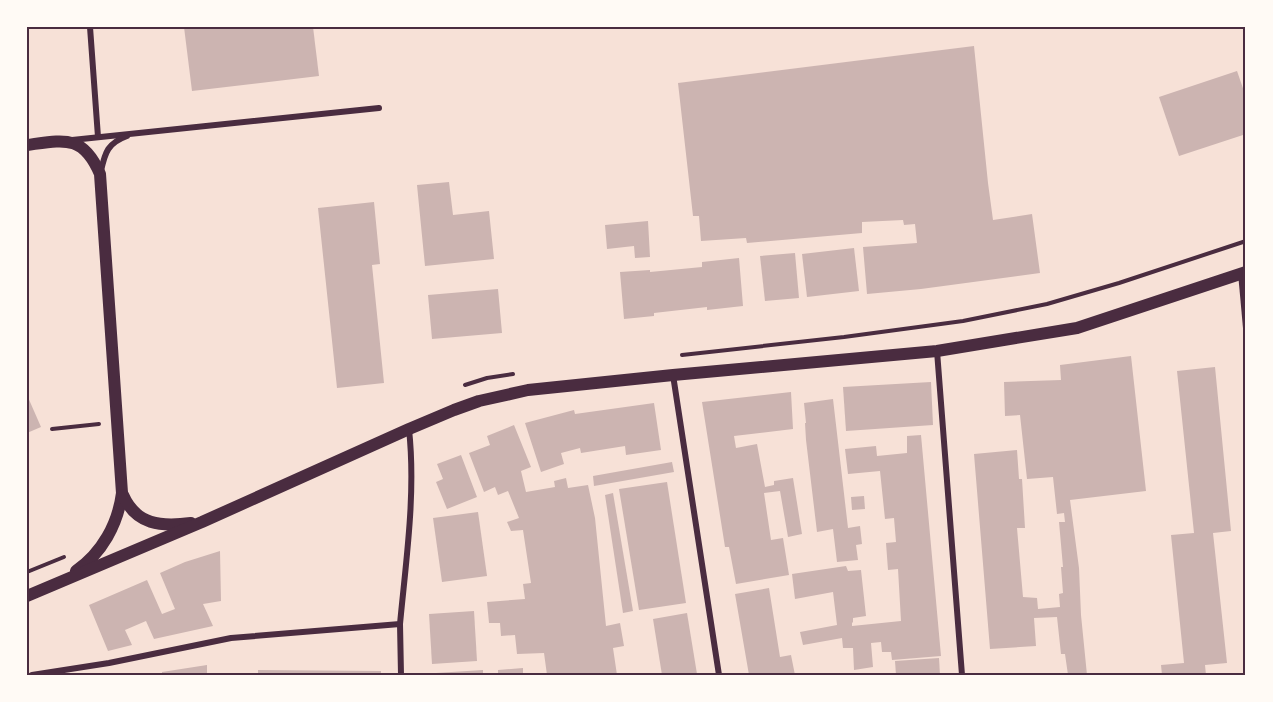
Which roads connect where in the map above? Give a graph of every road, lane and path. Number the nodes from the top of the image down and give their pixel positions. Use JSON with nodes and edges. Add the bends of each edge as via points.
{"nodes":[{"id":1,"x":90,"y":27,"type":"edge"},
{"id":2,"x":379,"y":108,"type":"dead end"},
{"id":3,"x":137,"y":133,"type":"junction"},
{"id":4,"x":98,"y":137,"type":"junction"},
{"id":5,"x":63,"y":140,"type":"junction"},
{"id":6,"x":27,"y":145,"type":"edge"},
{"id":7,"x":100,"y":174,"type":"junction"},
{"id":8,"x":1246,"y":241,"type":"edge"},
{"id":9,"x":1244,"y":273,"type":"edge"},
{"id":10,"x":1246,"y":328,"type":"edge"},
{"id":11,"x":937,"y":351,"type":"junction"},
{"id":12,"x":679,"y":355,"type":"dead end"},
{"id":13,"x":514,"y":374,"type":"dead end"},
{"id":14,"x":673,"y":375,"type":"junction"},
{"id":15,"x":456,"y":389,"type":"dead end"},
{"id":16,"x":99,"y":424,"type":"dead end"},
{"id":17,"x":51,"y":429,"type":"dead end"},
{"id":18,"x":409,"y":429,"type":"junction"},
{"id":19,"x":122,"y":493,"type":"junction"},
{"id":20,"x":202,"y":522,"type":"junction"},
{"id":21,"x":68,"y":554,"type":"dead end"},
{"id":22,"x":27,"y":572,"type":"edge"},
{"id":23,"x":57,"y":584,"type":"junction"},
{"id":24,"x":27,"y":596,"type":"edge"},
{"id":25,"x":400,"y":624,"type":"junction"},
{"id":26,"x":32,"y":675,"type":"edge"},
{"id":27,"x":400,"y":675,"type":"edge"},
{"id":28,"x":719,"y":675,"type":"edge"},
{"id":29,"x":962,"y":675,"type":"edge"}],
"edges":[{"from":1,"to":4,"type":"street"},
{"from":2,"to":3,"type":"street"},
{"from":3,"to":4,"type":"street"},
{"from":3,"to":7,"type":"street","via":[[107,149]]},
{"from":4,"to":5,"type":"street"},
{"from":5,"to":6,"type":"main road"},
{"from":5,"to":7,"type":"main road","via":[[86,150]]},
{"from":7,"to":19,"type":"main road"},
{"from":8,"to":12,"type":"path","via":[[1119,284],[974,319],[844,338]]},
{"from":9,"to":10,"type":"street"},
{"from":9,"to":11,"type":"main road","via":[[1077,328]]},
{"from":11,"to":14,"type":"main road"},
{"from":11,"to":29,"type":"street"},
{"from":13,"to":15,"type":"path"},
{"from":14,"to":18,"type":"main road","via":[[528,390],[454,410]]},
{"from":14,"to":28,"type":"street"},
{"from":16,"to":17,"type":"path"},
{"from":18,"to":20,"type":"main road"},
{"from":18,"to":25,"type":"street","via":[[412,491]]},
{"from":19,"to":20,"type":"main road","via":[[128,506],[146,521]]},
{"from":19,"to":23,"type":"main road","via":[[115,521],[97,552]]},
{"from":20,"to":23,"type":"main road"},
{"from":21,"to":22,"type":"path"},
{"from":23,"to":24,"type":"main road"},
{"from":25,"to":26,"type":"street","via":[[231,638]]},
{"from":25,"to":27,"type":"street"}]}
